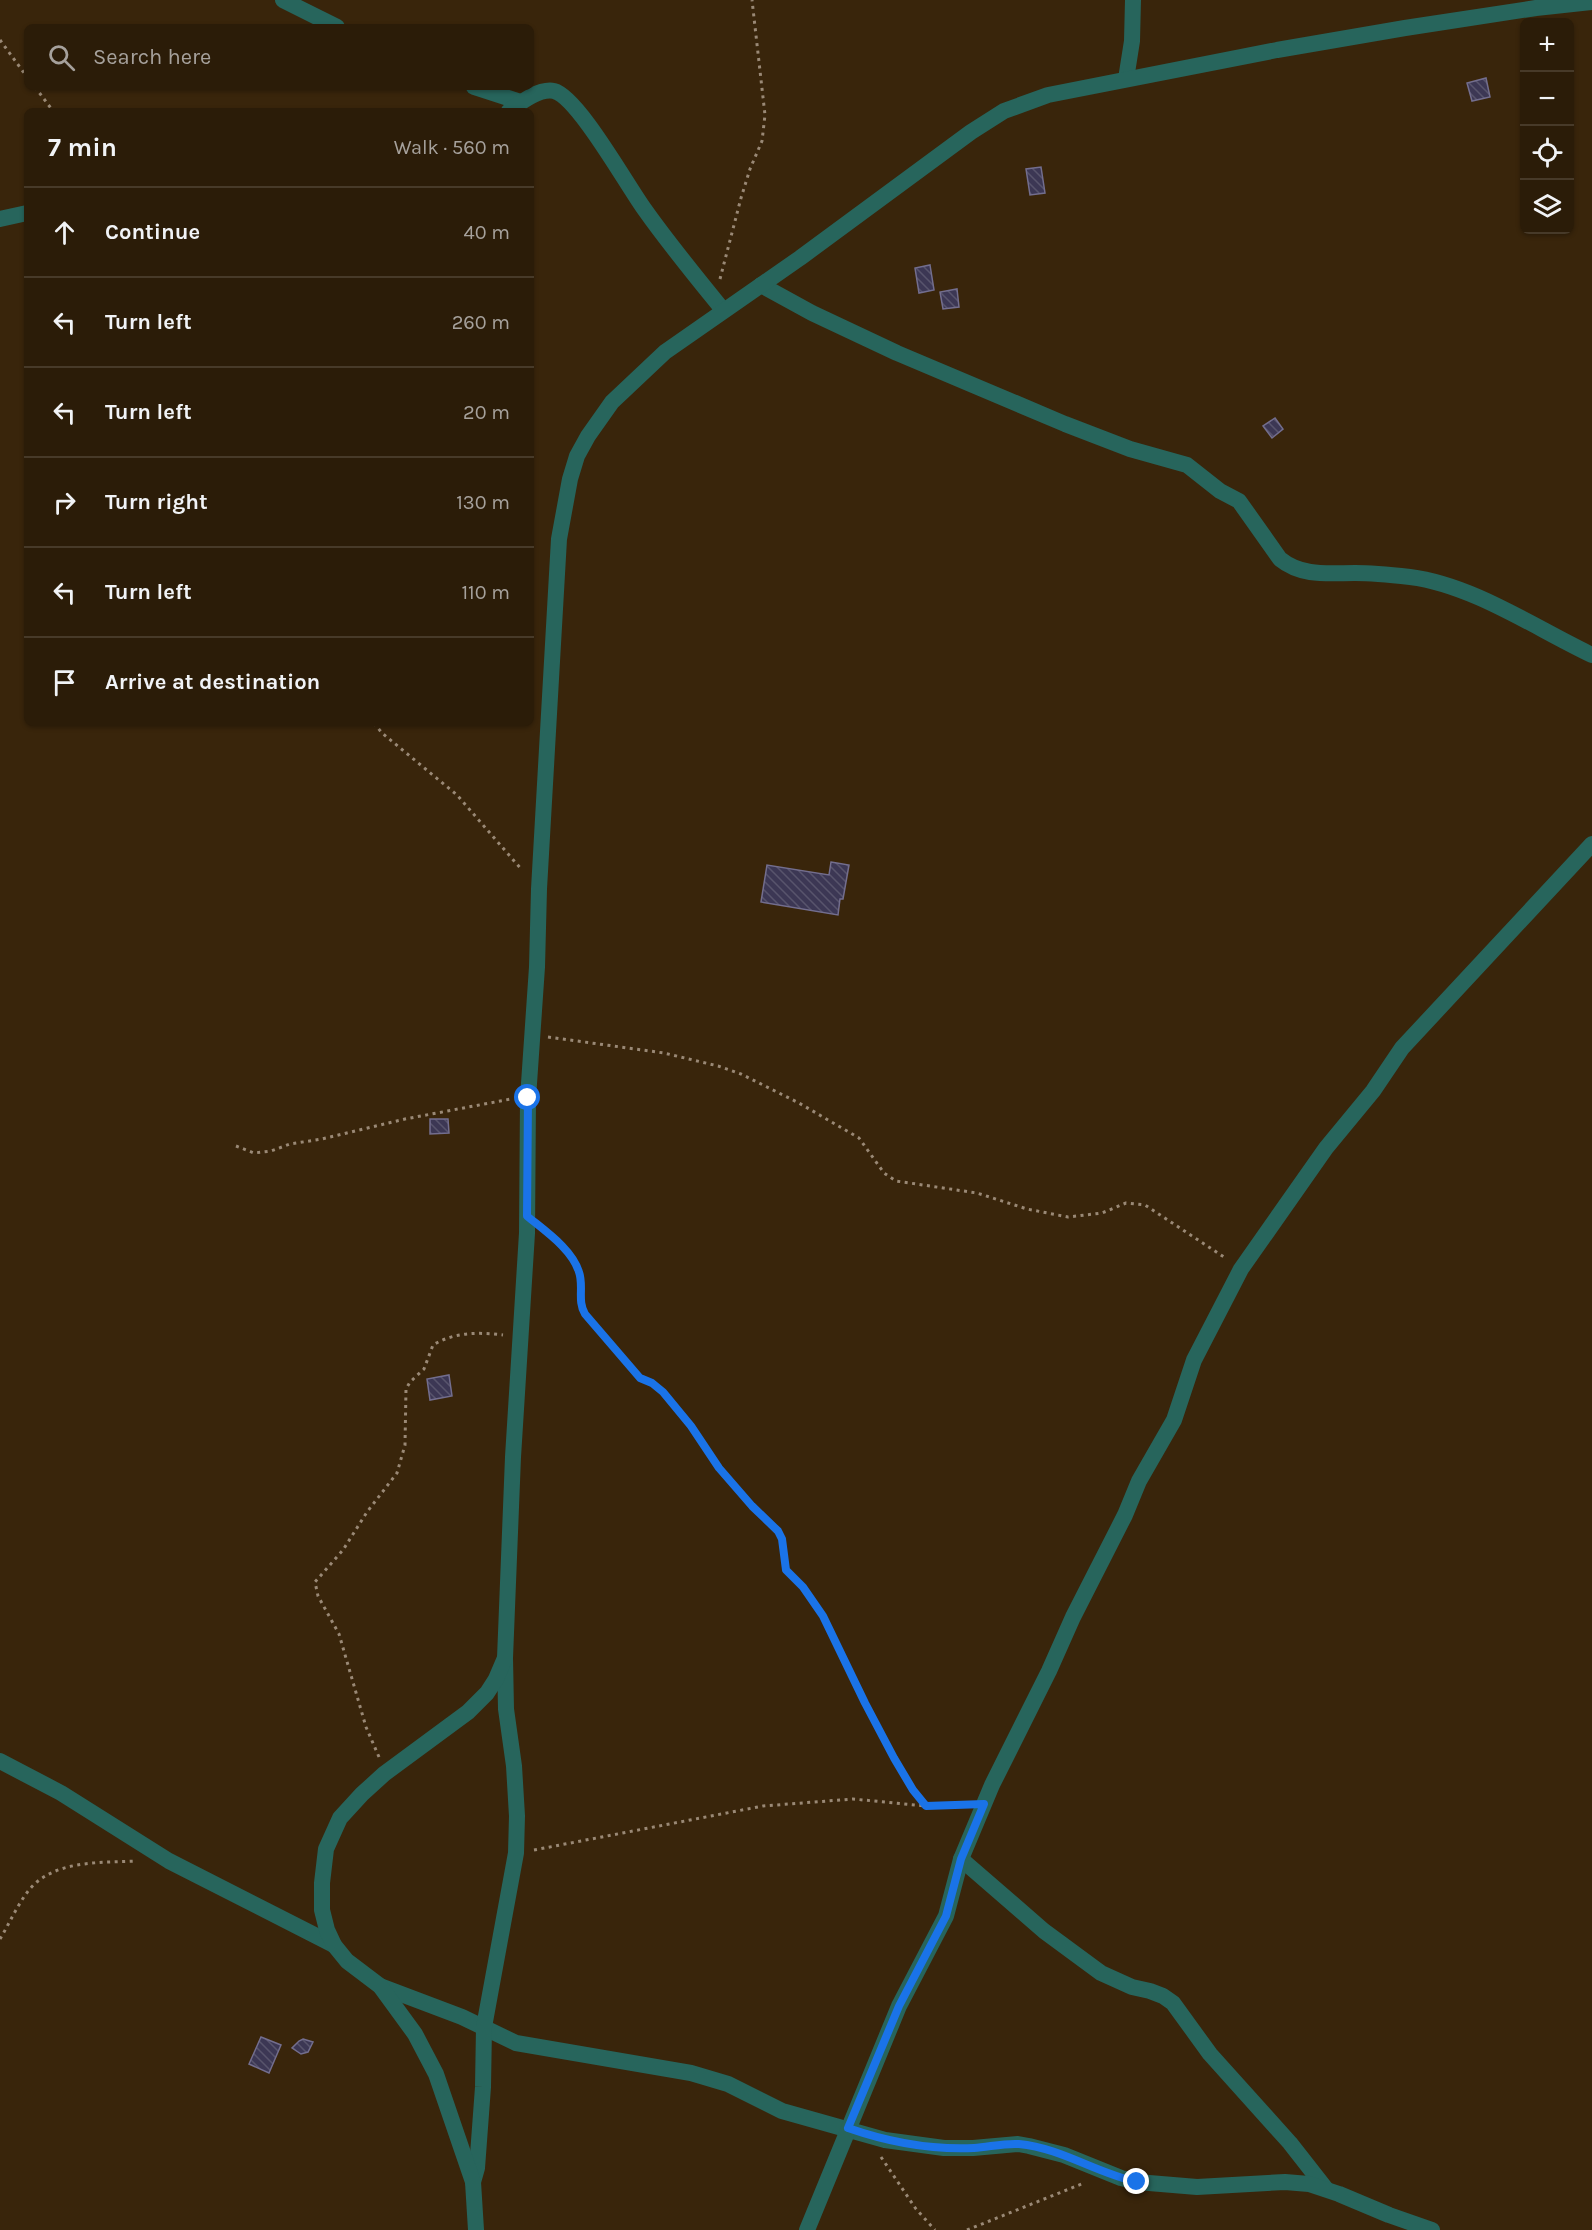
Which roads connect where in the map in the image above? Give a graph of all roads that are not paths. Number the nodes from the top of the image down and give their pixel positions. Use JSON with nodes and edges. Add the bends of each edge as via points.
{"nodes":[{"id":1,"x":283,"y":0,"type":"edge"},
{"id":2,"x":1133,"y":0,"type":"edge"},
{"id":3,"x":1592,"y":3,"type":"edge"},
{"id":4,"x":331,"y":24,"type":"edge"},
{"id":5,"x":1126,"y":79,"type":"junction"},
{"id":6,"x":480,"y":90,"type":"edge"},
{"id":7,"x":515,"y":106,"type":"edge"},
{"id":8,"x":24,"y":214,"type":"edge"},
{"id":9,"x":0,"y":219,"type":"edge"},
{"id":10,"x":761,"y":285,"type":"junction"},
{"id":11,"x":720,"y":306,"type":"junction"},
{"id":12,"x":1592,"y":655,"type":"edge"},
{"id":13,"x":1592,"y":844,"type":"edge"},
{"id":14,"x":505,"y":1658,"type":"junction"},
{"id":15,"x":0,"y":1761,"type":"edge"},
{"id":16,"x":961,"y":1859,"type":"junction"},
{"id":17,"x":334,"y":1945,"type":"junction"},
{"id":18,"x":380,"y":1986,"type":"junction"},
{"id":19,"x":484,"y":2026,"type":"junction"},
{"id":20,"x":848,"y":2128,"type":"junction"},
{"id":21,"x":473,"y":2182,"type":"junction"},
{"id":22,"x":1326,"y":2189,"type":"junction"},
{"id":23,"x":476,"y":2230,"type":"edge"},
{"id":24,"x":807,"y":2230,"type":"edge"},
{"id":25,"x":1431,"y":2230,"type":"edge"}],
"edges":[{"from":1,"to":4,"type":"street"},
{"from":2,"to":5,"type":"street"},
{"from":3,"to":5,"type":"street","via":[[1405,28]]},
{"from":5,"to":10,"type":"street","via":[[1048,95],[1004,111]]},
{"from":6,"to":7,"type":"street"},
{"from":7,"to":11,"type":"street","via":[[539,93],[554,91],[565,97],[645,211]]},
{"from":8,"to":9,"type":"street"},
{"from":10,"to":11,"type":"street"},
{"from":10,"to":12,"type":"street","via":[[897,353],[1065,424],[1187,465],[1239,501],[1288,566],[1312,573],[1401,576],[1442,585],[1485,601]]},
{"from":11,"to":14,"type":"street","via":[[612,402],[588,436],[570,479],[559,539],[528,1098],[527,1216]]},
{"from":13,"to":16,"type":"street","via":[[1402,1048],[1241,1269],[1194,1360],[1174,1420],[1139,1481],[1073,1617]]},
{"from":14,"to":17,"type":"street","via":[[487,1693],[468,1712],[387,1772],[340,1818],[326,1849],[322,1910]]},
{"from":14,"to":19,"type":"street","via":[[516,1853]]},
{"from":15,"to":17,"type":"street","via":[[169,1861]]},
{"from":16,"to":20,"type":"street","via":[[946,1916],[899,2006]]},
{"from":16,"to":22,"type":"street","via":[[1044,1931],[1101,1973],[1173,2003],[1210,2054]]},
{"from":17,"to":18,"type":"street","via":[[347,1961]]},
{"from":18,"to":19,"type":"street"},
{"from":18,"to":21,"type":"street","via":[[415,2034],[436,2074]]},
{"from":19,"to":20,"type":"street","via":[[516,2043],[691,2073],[728,2085],[782,2111]]},
{"from":19,"to":21,"type":"street","via":[[483,2087]]},
{"from":20,"to":22,"type":"street","via":[[903,2143],[944,2148],[1018,2144],[1045,2149],[1137,2182],[1186,2186],[1285,2182]]},
{"from":20,"to":24,"type":"street"},
{"from":21,"to":23,"type":"street"},
{"from":22,"to":25,"type":"street"}]}
